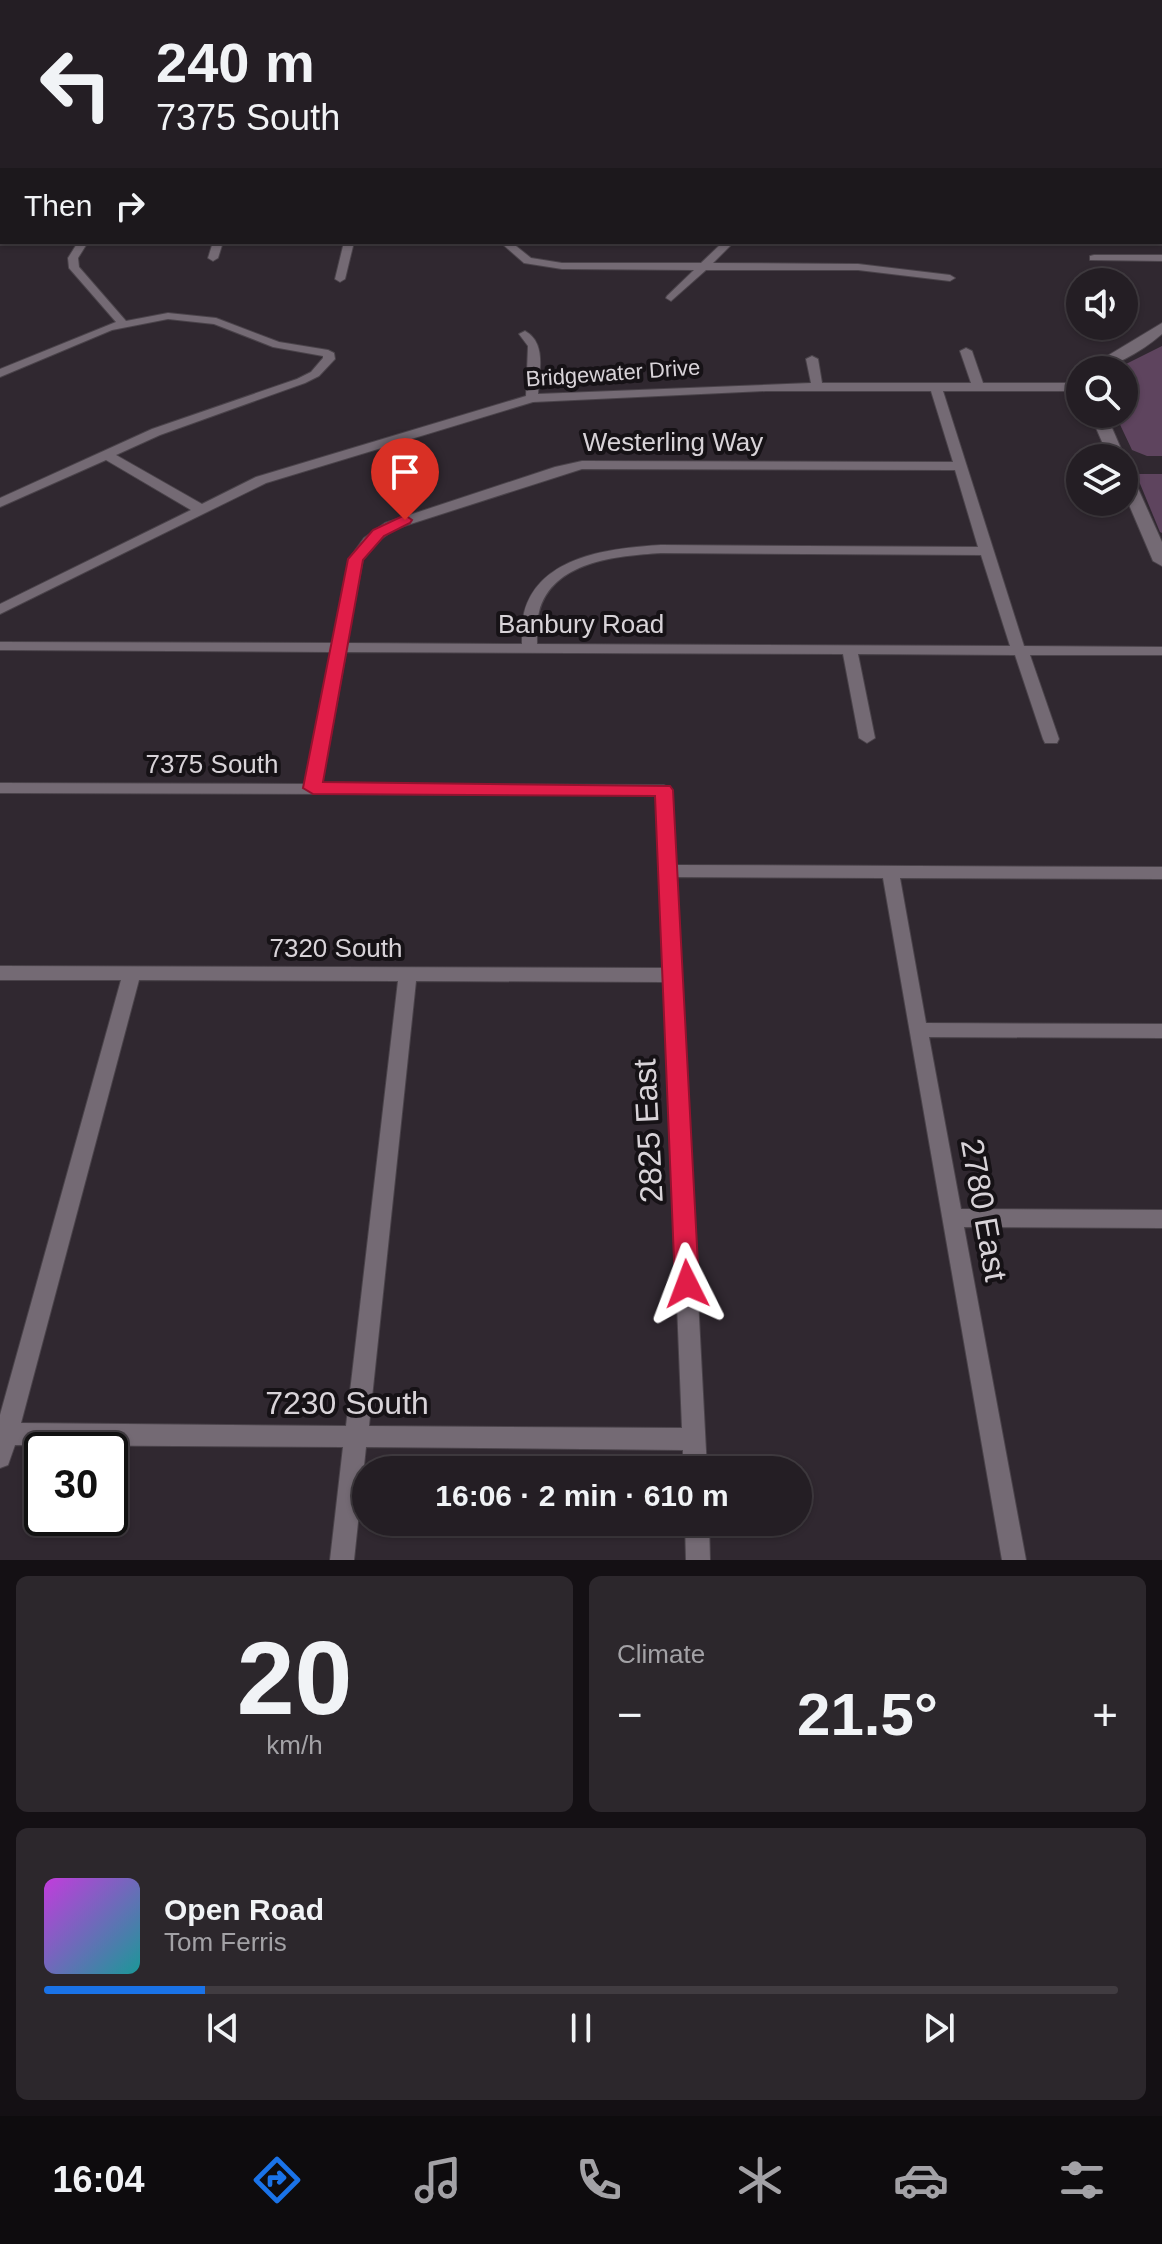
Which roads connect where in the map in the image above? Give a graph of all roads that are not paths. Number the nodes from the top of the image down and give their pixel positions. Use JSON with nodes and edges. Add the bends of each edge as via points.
{"nodes":[{"id":1,"x":82,"y":244,"type":"edge"},
{"id":2,"x":217,"y":244,"type":"edge"},
{"id":3,"x":349,"y":244,"type":"edge"},
{"id":4,"x":507,"y":244,"type":"edge"},
{"id":5,"x":727,"y":244,"type":"edge"},
{"id":6,"x":213,"y":258,"type":"dead end"},
{"id":7,"x":1094,"y":258,"type":"dead end"},
{"id":8,"x":1162,"y":258,"type":"edge"},
{"id":9,"x":705,"y":266,"type":"junction"},
{"id":10,"x":950,"y":278,"type":"dead end"},
{"id":11,"x":340,"y":279,"type":"dead end"},
{"id":12,"x":671,"y":298,"type":"dead end"},
{"id":13,"x":122,"y":323,"type":"junction"},
{"id":14,"x":1162,"y":327,"type":"edge"},
{"id":15,"x":525,"y":334,"type":"dead end"},
{"id":16,"x":966,"y":351,"type":"dead end"},
{"id":17,"x":1117,"y":356,"type":"edge"},
{"id":18,"x":812,"y":359,"type":"dead end"},
{"id":19,"x":0,"y":373,"type":"edge"},
{"id":20,"x":817,"y":386,"type":"junction"},
{"id":21,"x":936,"y":387,"type":"junction"},
{"id":22,"x":978,"y":387,"type":"junction"},
{"id":23,"x":1066,"y":387,"type":"edge"},
{"id":24,"x":532,"y":398,"type":"junction"},
{"id":25,"x":107,"y":455,"type":"junction"},
{"id":26,"x":960,"y":466,"type":"junction"},
{"id":27,"x":0,"y":503,"type":"edge"},
{"id":28,"x":1138,"y":507,"type":"edge"},
{"id":29,"x":200,"y":509,"type":"junction"},
{"id":30,"x":986,"y":551,"type":"junction"},
{"id":31,"x":1162,"y":561,"type":"edge"},
{"id":32,"x":0,"y":610,"type":"edge"},
{"id":33,"x":0,"y":646,"type":"edge"},
{"id":34,"x":339,"y":647,"type":"junction"},
{"id":35,"x":529,"y":648,"type":"junction"},
{"id":36,"x":850,"y":650,"type":"junction"},
{"id":37,"x":1019,"y":650,"type":"junction"},
{"id":38,"x":1162,"y":651,"type":"edge"},
{"id":39,"x":867,"y":738,"type":"dead end"},
{"id":40,"x":1051,"y":739,"type":"dead end"},
{"id":41,"x":0,"y":788,"type":"edge"},
{"id":42,"x":313,"y":788,"type":"junction"},
{"id":43,"x":664,"y":790,"type":"joint"},
{"id":44,"x":668,"y":871,"type":"junction"},
{"id":45,"x":890,"y":872,"type":"junction"},
{"id":46,"x":1162,"y":873,"type":"edge"},
{"id":47,"x":0,"y":973,"type":"edge"},
{"id":48,"x":132,"y":973,"type":"junction"},
{"id":49,"x":408,"y":974,"type":"junction"},
{"id":50,"x":673,"y":975,"type":"junction"},
{"id":51,"x":919,"y":1030,"type":"junction"},
{"id":52,"x":1162,"y":1031,"type":"edge"},
{"id":53,"x":952,"y":1218,"type":"junction"},
{"id":54,"x":1162,"y":1219,"type":"edge"},
{"id":55,"x":356,"y":1435,"type":"junction"},
{"id":56,"x":694,"y":1439,"type":"junction"},
{"id":57,"x":2,"y":1442,"type":"edge"},
{"id":58,"x":695,"y":1456,"type":"edge"},
{"id":59,"x":697,"y":1536,"type":"edge"},
{"id":60,"x":342,"y":1560,"type":"edge"},
{"id":61,"x":698,"y":1560,"type":"edge"},
{"id":62,"x":1014,"y":1560,"type":"edge"}],
"edges":[{"from":1,"to":13,"type":"street","via":[[73,258],[74,268]]},
{"from":2,"to":6,"type":"street"},
{"from":3,"to":11,"type":"street"},
{"from":4,"to":9,"type":"street","via":[[528,261],[562,266]]},
{"from":5,"to":9,"type":"street"},
{"from":7,"to":8,"type":"street"},
{"from":9,"to":10,"type":"street","via":[[858,267]]},
{"from":9,"to":12,"type":"street"},
{"from":13,"to":19,"type":"street"},
{"from":13,"to":25,"type":"street","via":[[168,316],[200,318],[277,345],[328,353],[315,374],[173,425]]},
{"from":14,"to":17,"type":"street"},
{"from":15,"to":24,"type":"street","via":[[534,346]]},
{"from":16,"to":22,"type":"street"},
{"from":18,"to":20,"type":"street"},
{"from":20,"to":21,"type":"street","name":"Bridgewater Drive"},
{"from":20,"to":24,"type":"street","name":"Bridgewater Drive"},
{"from":21,"to":22,"type":"street","name":"Bridgewater Drive"},
{"from":21,"to":26,"type":"street"},
{"from":22,"to":23,"type":"street","name":"Bridgewater Drive"},
{"from":24,"to":29,"type":"street","name":"Bridgewater Drive","via":[[273,475]]},
{"from":25,"to":27,"type":"street"},
{"from":25,"to":29,"type":"street"},
{"from":26,"to":30,"type":"street"},
{"from":26,"to":34,"type":"street","name":"Westerling Way","via":[[594,465],[559,470],[379,533],[356,559]]},
{"from":28,"to":31,"type":"street"},
{"from":29,"to":32,"type":"street","name":"Bridgewater Drive"},
{"from":30,"to":35,"type":"street","via":[[617,553],[563,572],[543,590],[532,611]]},
{"from":30,"to":37,"type":"street"},
{"from":33,"to":34,"type":"street","name":"Banbury Road"},
{"from":34,"to":35,"type":"street","name":"Banbury Road"},
{"from":34,"to":42,"type":"street","name":"Westerling Way"},
{"from":35,"to":36,"type":"street","name":"Banbury Road"},
{"from":36,"to":37,"type":"street","name":"Banbury Road"},
{"from":36,"to":39,"type":"street"},
{"from":37,"to":38,"type":"street","name":"Banbury Road"},
{"from":37,"to":40,"type":"street"},
{"from":41,"to":42,"type":"street","name":"7375 South"},
{"from":42,"to":43,"type":"street","name":"7375 South"},
{"from":43,"to":44,"type":"street","name":"2825 East"},
{"from":44,"to":45,"type":"street"},
{"from":44,"to":50,"type":"street","name":"2825 East"},
{"from":45,"to":46,"type":"street"},
{"from":45,"to":51,"type":"street","name":"2780 East"},
{"from":47,"to":48,"type":"street","name":"7320 South"},
{"from":48,"to":49,"type":"street","name":"7320 South"},
{"from":48,"to":57,"type":"street"},
{"from":49,"to":50,"type":"street","name":"7320 South"},
{"from":49,"to":55,"type":"street"},
{"from":50,"to":56,"type":"street","name":"2825 East"},
{"from":51,"to":52,"type":"street"},
{"from":51,"to":53,"type":"street","name":"2780 East"},
{"from":53,"to":54,"type":"street"},
{"from":53,"to":62,"type":"street","name":"2780 East"},
{"from":55,"to":56,"type":"street","name":"7230 South"},
{"from":55,"to":57,"type":"street","name":"7230 South"},
{"from":55,"to":60,"type":"street"},
{"from":56,"to":58,"type":"street","name":"2825 East"},
{"from":59,"to":61,"type":"street"}]}
